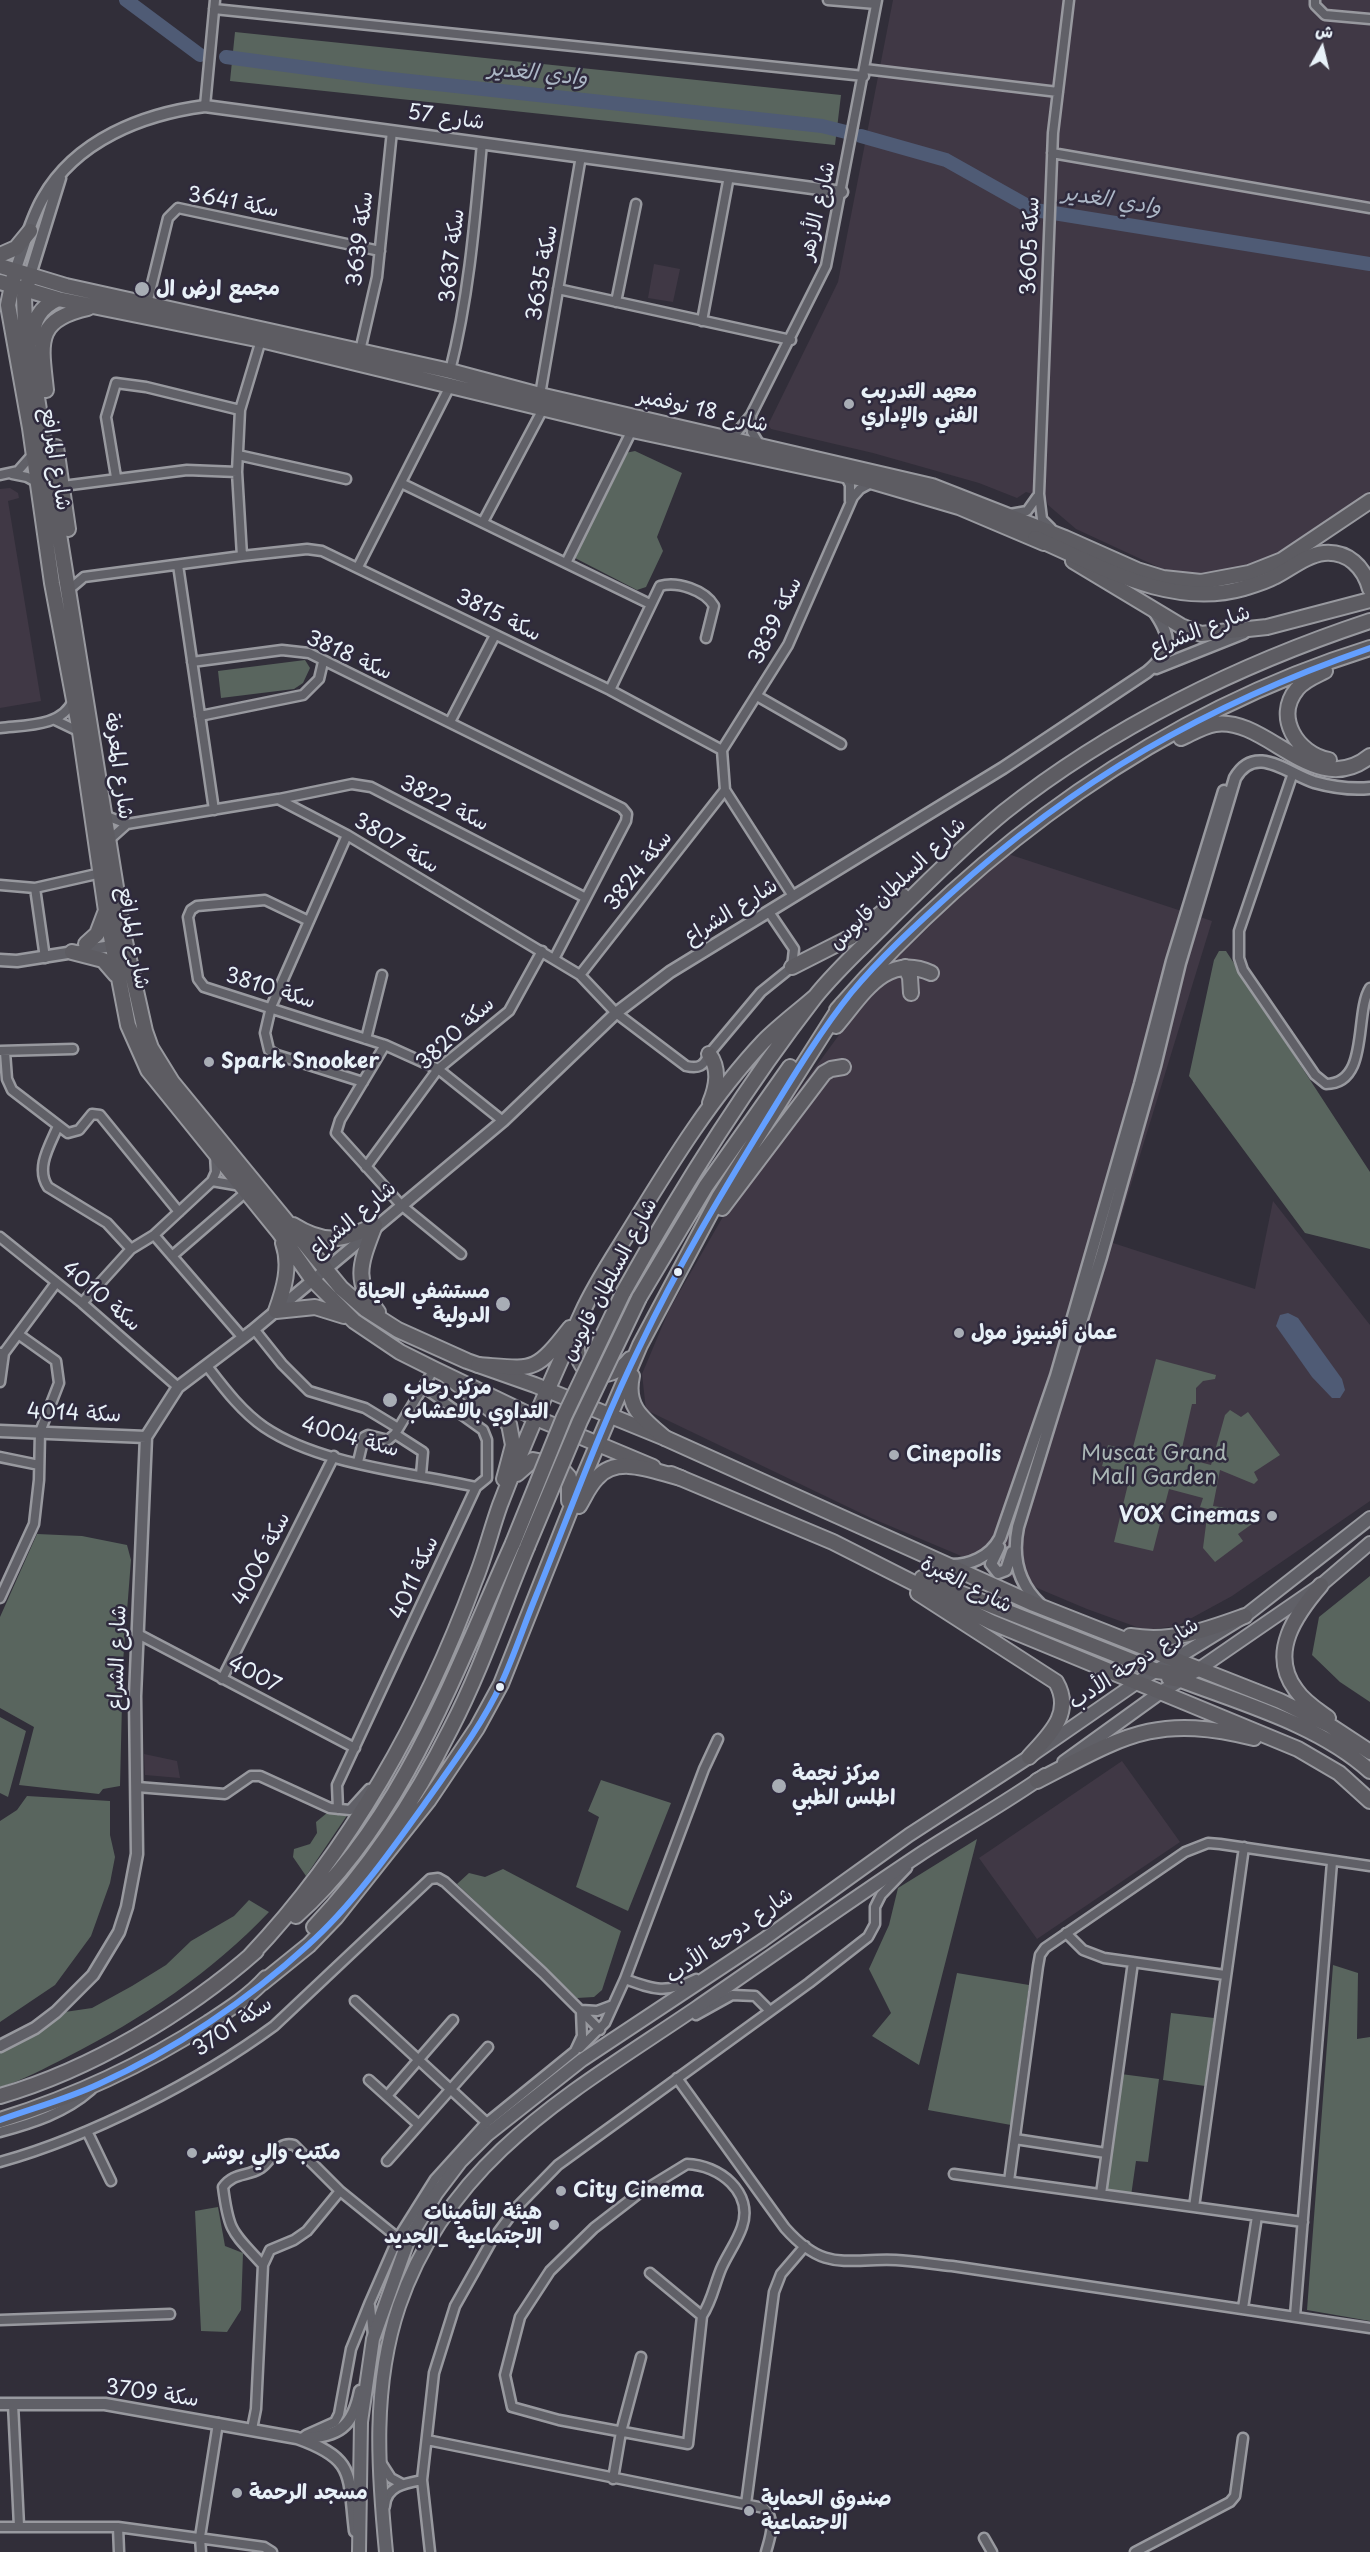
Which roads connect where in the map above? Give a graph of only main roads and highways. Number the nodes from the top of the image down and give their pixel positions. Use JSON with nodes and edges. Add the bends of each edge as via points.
{"nodes":[{"id":1,"x":30,"y":231,"type":"road end"},
{"id":2,"x":0,"y":255,"type":"edge"},
{"id":3,"x":0,"y":266,"type":"edge"},
{"id":4,"x":15,"y":270,"type":"junction"},
{"id":5,"x":30,"y":275,"type":"junction"},
{"id":6,"x":5,"y":284,"type":"edge"},
{"id":7,"x":26,"y":290,"type":"junction"},
{"id":8,"x":58,"y":299,"type":"junction"},
{"id":9,"x":0,"y":304,"type":"edge"},
{"id":10,"x":92,"y":306,"type":"junction"},
{"id":11,"x":12,"y":330,"type":"junction"},
{"id":12,"x":32,"y":354,"type":"junction"},
{"id":13,"x":542,"y":401,"type":"junction"},
{"id":14,"x":1370,"y":501,"type":"edge"},
{"id":15,"x":1035,"y":538,"type":"junction"},
{"id":16,"x":64,"y":560,"type":"junction"},
{"id":17,"x":1369,"y":585,"type":"edge"},
{"id":18,"x":1370,"y":600,"type":"edge"},
{"id":19,"x":1370,"y":621,"type":"edge"},
{"id":20,"x":1370,"y":650,"type":"edge"},
{"id":21,"x":1370,"y":743,"type":"edge"},
{"id":22,"x":1370,"y":756,"type":"edge"},
{"id":23,"x":1072,"y":794,"type":"junction"},
{"id":24,"x":951,"y":858,"type":"junction"},
{"id":25,"x":106,"y":911,"type":"junction"},
{"id":26,"x":118,"y":941,"type":"junction"},
{"id":27,"x":86,"y":944,"type":"road end"},
{"id":28,"x":72,"y":952,"type":"road end"},
{"id":29,"x":792,"y":967,"type":"road end"},
{"id":30,"x":905,"y":967,"type":"junction"},
{"id":31,"x":931,"y":974,"type":"dead end"},
{"id":32,"x":118,"y":978,"type":"junction"},
{"id":33,"x":911,"y":993,"type":"dead end"},
{"id":34,"x":816,"y":996,"type":"junction"},
{"id":35,"x":147,"y":1001,"type":"dead end"},
{"id":36,"x":842,"y":1004,"type":"junction"},
{"id":37,"x":142,"y":1019,"type":"junction"},
{"id":38,"x":709,"y":1054,"type":"road end"},
{"id":39,"x":801,"y":1066,"type":"junction"},
{"id":40,"x":843,"y":1067,"type":"dead end"},
{"id":41,"x":699,"y":1124,"type":"junction"},
{"id":42,"x":281,"y":1225,"type":"junction"},
{"id":43,"x":699,"y":1235,"type":"junction"},
{"id":44,"x":584,"y":1310,"type":"junction"},
{"id":45,"x":354,"y":1321,"type":"junction"},
{"id":46,"x":398,"y":1330,"type":"junction"},
{"id":47,"x":642,"y":1342,"type":"junction"},
{"id":48,"x":478,"y":1365,"type":"junction"},
{"id":49,"x":447,"y":1376,"type":"junction"},
{"id":50,"x":549,"y":1390,"type":"junction"},
{"id":51,"x":610,"y":1417,"type":"junction"},
{"id":52,"x":536,"y":1418,"type":"junction"},
{"id":53,"x":664,"y":1438,"type":"junction"},
{"id":54,"x":598,"y":1445,"type":"junction"},
{"id":55,"x":681,"y":1478,"type":"junction"},
{"id":56,"x":511,"y":1480,"type":"junction"},
{"id":57,"x":500,"y":1504,"type":"junction"},
{"id":58,"x":1370,"y":1518,"type":"edge"},
{"id":59,"x":565,"y":1524,"type":"junction"},
{"id":60,"x":1370,"y":1543,"type":"edge"},
{"id":61,"x":864,"y":1557,"type":"junction"},
{"id":62,"x":1321,"y":1585,"type":"junction"},
{"id":63,"x":1245,"y":1616,"type":"junction"},
{"id":64,"x":1110,"y":1632,"type":"junction"},
{"id":65,"x":1153,"y":1651,"type":"junction"},
{"id":66,"x":1174,"y":1660,"type":"junction"},
{"id":67,"x":1151,"y":1669,"type":"junction"},
{"id":68,"x":1199,"y":1669,"type":"junction"},
{"id":69,"x":1181,"y":1680,"type":"junction"},
{"id":70,"x":1136,"y":1683,"type":"junction"},
{"id":71,"x":1161,"y":1692,"type":"junction"},
{"id":72,"x":1353,"y":1739,"type":"junction"},
{"id":73,"x":1298,"y":1749,"type":"junction"},
{"id":74,"x":1370,"y":1752,"type":"edge"},
{"id":75,"x":1029,"y":1757,"type":"junction"},
{"id":76,"x":1370,"y":1771,"type":"edge"},
{"id":77,"x":1037,"y":1781,"type":"junction"},
{"id":78,"x":1370,"y":1801,"type":"edge"},
{"id":79,"x":250,"y":1956,"type":"junction"},
{"id":80,"x":262,"y":1983,"type":"junction"},
{"id":81,"x":0,"y":2096,"type":"edge"},
{"id":82,"x":0,"y":2120,"type":"edge"},
{"id":83,"x":385,"y":2546,"type":"edge"},
{"id":84,"x":358,"y":2552,"type":"edge"}],
"edges":[{"from":1,"to":2,"type":"main road","via":[[16,248]]},
{"from":3,"to":4,"type":"main road","name":"شارع 18 نوفمبر"},
{"from":4,"to":5,"type":"main road","name":"شارع 18 نوفمبر"},
{"from":4,"to":6,"type":"main road"},
{"from":5,"to":7,"type":"main road","name":"شارع المعرفة"},
{"from":5,"to":13,"type":"main road","name":"شارع 18 نوفمبر","via":[[450,371]]},
{"from":6,"to":7,"type":"main road","name":"شارع 18 نوفمبر"},
{"from":6,"to":11,"type":"main road","name":"شارع المرافع"},
{"from":7,"to":8,"type":"main road","name":"شارع 18 نوفمبر"},
{"from":7,"to":12,"type":"main road","name":"شارع المعرفة","via":[[24,308]]},
{"from":8,"to":10,"type":"main road","name":"شارع 18 نوفمبر"},
{"from":8,"to":12,"type":"main road","via":[[47,304],[36,320]]},
{"from":9,"to":11,"type":"main road"},
{"from":10,"to":13,"type":"main road","name":"شارع 18 نوفمبر","via":[[261,340],[450,386]]},
{"from":10,"to":16,"type":"main road","via":[[61,316],[47,327],[43,336],[46,396],[69,537]]},
{"from":11,"to":25,"type":"main road","name":"شارع المرافع"},
{"from":12,"to":16,"type":"main road","name":"شارع المعرفة"},
{"from":13,"to":14,"type":"main road","name":"شارع 18 نوفمبر","via":[[932,486],[1154,575],[1180,580],[1216,581],[1282,560]]},
{"from":13,"to":15,"type":"main road","name":"شارع 18 نوفمبر","via":[[632,430],[874,482],[959,507]]},
{"from":15,"to":17,"type":"main road","via":[[1166,590],[1195,594],[1236,590],[1273,578],[1324,553],[1354,561]]},
{"from":15,"to":18,"type":"main road","name":"شارع 18 نوفمبر","via":[[1188,630],[1201,634],[1267,627]]},
{"from":16,"to":26,"type":"main road","name":"شارع المعرفة","via":[[108,841]]},
{"from":19,"to":24,"type":"main road","name":"شارع السلطان قابوس","via":[[1237,673],[1140,722],[1005,812]]},
{"from":20,"to":21,"type":"main road","via":[[1299,686],[1288,707],[1288,720],[1295,740],[1323,759],[1336,761],[1361,754]]},
{"from":20,"to":23,"type":"main road","name":"شارع السلطان قابوس","via":[[1295,674],[1215,710],[1151,744]]},
{"from":22,"to":23,"type":"main road","via":[[1355,765],[1319,766],[1299,760],[1249,731],[1217,723]]},
{"from":23,"to":36,"type":"main road","name":"شارع السلطان قابوس","via":[[975,871],[919,922]]},
{"from":24,"to":29,"type":"main road","via":[[851,937]]},
{"from":24,"to":34,"type":"main road","name":"شارع السلطان قابوس"},
{"from":25,"to":26,"type":"main road","name":"شارع المرافع"},
{"from":25,"to":27,"type":"main road","via":[[97,934]]},
{"from":26,"to":32,"type":"main road","name":"شارع المرافع"},
{"from":26,"to":37,"type":"main road","name":"شارع المعرفة"},
{"from":28,"to":32,"type":"main road","via":[[103,960]]},
{"from":30,"to":31,"type":"main road"},
{"from":30,"to":33,"type":"main road"},
{"from":30,"to":39,"type":"main road","via":[[878,978]]},
{"from":32,"to":42,"type":"main road","name":"شارع المرافع","via":[[128,1025],[148,1070],[244,1189]]},
{"from":34,"to":41,"type":"main road","via":[[765,1041]]},
{"from":34,"to":79,"type":"main road","name":"شارع السلطان قابوس","bridge":true,"via":[[691,1175],[623,1293],[564,1417],[513,1543],[433,1721],[393,1795],[323,1892]]},
{"from":35,"to":37,"type":"main road"},
{"from":36,"to":39,"type":"main road"},
{"from":36,"to":80,"type":"main road","name":"شارع السلطان قابوس","bridge":true,"via":[[747,1125],[705,1186],[639,1298],[580,1421],[452,1726],[419,1788],[355,1881]]},
{"from":37,"to":42,"type":"main road","name":"شارع المعرفة","via":[[151,1048],[172,1082]]},
{"from":38,"to":41,"type":"main road","via":[[716,1063],[716,1085]]},
{"from":39,"to":43,"type":"main road"},
{"from":40,"to":43,"type":"main road","via":[[824,1073]]},
{"from":41,"to":44,"type":"main road"},
{"from":42,"to":45,"type":"main road","name":"شارع المرافع","via":[[312,1279]]},
{"from":42,"to":45,"type":"main road","via":[[286,1278],[276,1311],[315,1306]]},
{"from":42,"to":46,"type":"main road","name":"شارع المرافع","via":[[365,1309]]},
{"from":42,"to":46,"type":"main road","via":[[331,1239],[344,1239],[375,1226],[361,1265],[360,1281],[366,1298]]},
{"from":43,"to":47,"type":"main road"},
{"from":44,"to":47,"type":"main road","via":[[576,1350],[580,1364],[591,1372],[606,1376],[619,1371]]},
{"from":44,"to":48,"type":"main road","via":[[537,1366],[525,1369]]},
{"from":44,"to":50,"type":"main road"},
{"from":45,"to":49,"type":"main road","name":"شارع المرافع","via":[[400,1352]]},
{"from":46,"to":48,"type":"main road","name":"شارع المرافع"},
{"from":47,"to":51,"type":"main road"},
{"from":47,"to":53,"type":"main road","via":[[630,1383],[631,1401],[643,1419]]},
{"from":48,"to":50,"type":"main road","name":"شارع المرافع"},
{"from":49,"to":52,"type":"main road","name":"شارع المرافع"},
{"from":49,"to":57,"type":"main road","via":[[509,1424],[513,1445]]},
{"from":50,"to":51,"type":"main road","name":"شارع الغبرة"},
{"from":50,"to":52,"type":"main road"},
{"from":51,"to":53,"type":"main road","name":"شارع الغبرة"},
{"from":51,"to":54,"type":"main road"},
{"from":52,"to":54,"type":"main road","name":"شارع الغبرة"},
{"from":52,"to":56,"type":"main road"},
{"from":53,"to":64,"type":"main road","name":"شارع الغبرة","via":[[1042,1607]]},
{"from":54,"to":55,"type":"main road","name":"شارع الغبرة"},
{"from":54,"to":59,"type":"main road"},
{"from":55,"to":59,"type":"main road","via":[[637,1467],[609,1469],[591,1484]]},
{"from":55,"to":61,"type":"main road","name":"شارع الغبرة"},
{"from":56,"to":57,"type":"main road"},
{"from":56,"to":59,"type":"main road","via":[[533,1460],[558,1465],[571,1484]]},
{"from":57,"to":79,"type":"main road","via":[[475,1581],[383,1777],[290,1915]]},
{"from":58,"to":63,"type":"main road","name":"شارع دوحة الأدب"},
{"from":59,"to":80,"type":"main road","via":[[501,1684],[477,1728],[428,1801],[336,1917]]},
{"from":60,"to":62,"type":"main road","name":"شارع دوحة الأدب"},
{"from":61,"to":67,"type":"main road"},
{"from":61,"to":70,"type":"main road","name":"شارع الغبرة","via":[[991,1622]]},
{"from":61,"to":75,"type":"main road","via":[[1056,1682],[1063,1698],[1061,1717]]},
{"from":62,"to":68,"type":"main road","name":"شارع دوحة الأدب"},
{"from":62,"to":72,"type":"main road","via":[[1289,1629],[1285,1664],[1296,1691]]},
{"from":63,"to":64,"type":"main road","via":[[1165,1640]]},
{"from":63,"to":66,"type":"main road","name":"شارع دوحة الأدب"},
{"from":64,"to":65,"type":"main road","name":"شارع الغبرة"},
{"from":65,"to":66,"type":"main road","name":"شارع الغبرة"},
{"from":65,"to":67,"type":"main road","via":[[1157,1662]]},
{"from":66,"to":67,"type":"main road","name":"شارع دوحة الأدب"},
{"from":66,"to":68,"type":"main road","name":"شارع الغبرة"},
{"from":67,"to":68,"type":"main road","via":[[1178,1674]]},
{"from":67,"to":70,"type":"main road","name":"شارع دوحة الأدب"},
{"from":68,"to":69,"type":"main road","name":"شارع دوحة الأدب"},
{"from":68,"to":72,"type":"main road","name":"شارع الغبرة","via":[[1280,1701]]},
{"from":69,"to":70,"type":"main road","via":[[1158,1677]]},
{"from":69,"to":71,"type":"main road","name":"شارع دوحة الأدب"},
{"from":69,"to":76,"type":"main road","via":[[1305,1730]]},
{"from":70,"to":71,"type":"main road","name":"شارع الغبرة"},
{"from":70,"to":75,"type":"main road","name":"شارع دوحة الأدب"},
{"from":71,"to":73,"type":"main road","name":"شارع الغبرة"},
{"from":71,"to":77,"type":"main road","name":"شارع دوحة الأدب"},
{"from":72,"to":74,"type":"main road","name":"شارع الغبرة"},
{"from":73,"to":77,"type":"main road","via":[[1209,1729],[1153,1729],[1114,1741]]},
{"from":73,"to":78,"type":"main road","name":"شارع الغبرة","via":[[1338,1773]]},
{"from":75,"to":84,"type":"main road","name":"شارع دوحة الأدب","via":[[582,2060],[487,2135],[461,2161],[408,2241],[373,2339],[359,2444]]},
{"from":77,"to":83,"type":"main road","name":"شارع دوحة الأدب","via":[[919,1855],[541,2113],[481,2169],[447,2214],[417,2265],[389,2343],[379,2406]]},
{"from":79,"to":81,"type":"main road","name":"شارع السلطان قابوس","via":[[210,1990],[162,2020],[93,2058]]},
{"from":80,"to":82,"type":"main road","name":"شارع السلطان قابوس","via":[[178,2042],[97,2085]]}]}
